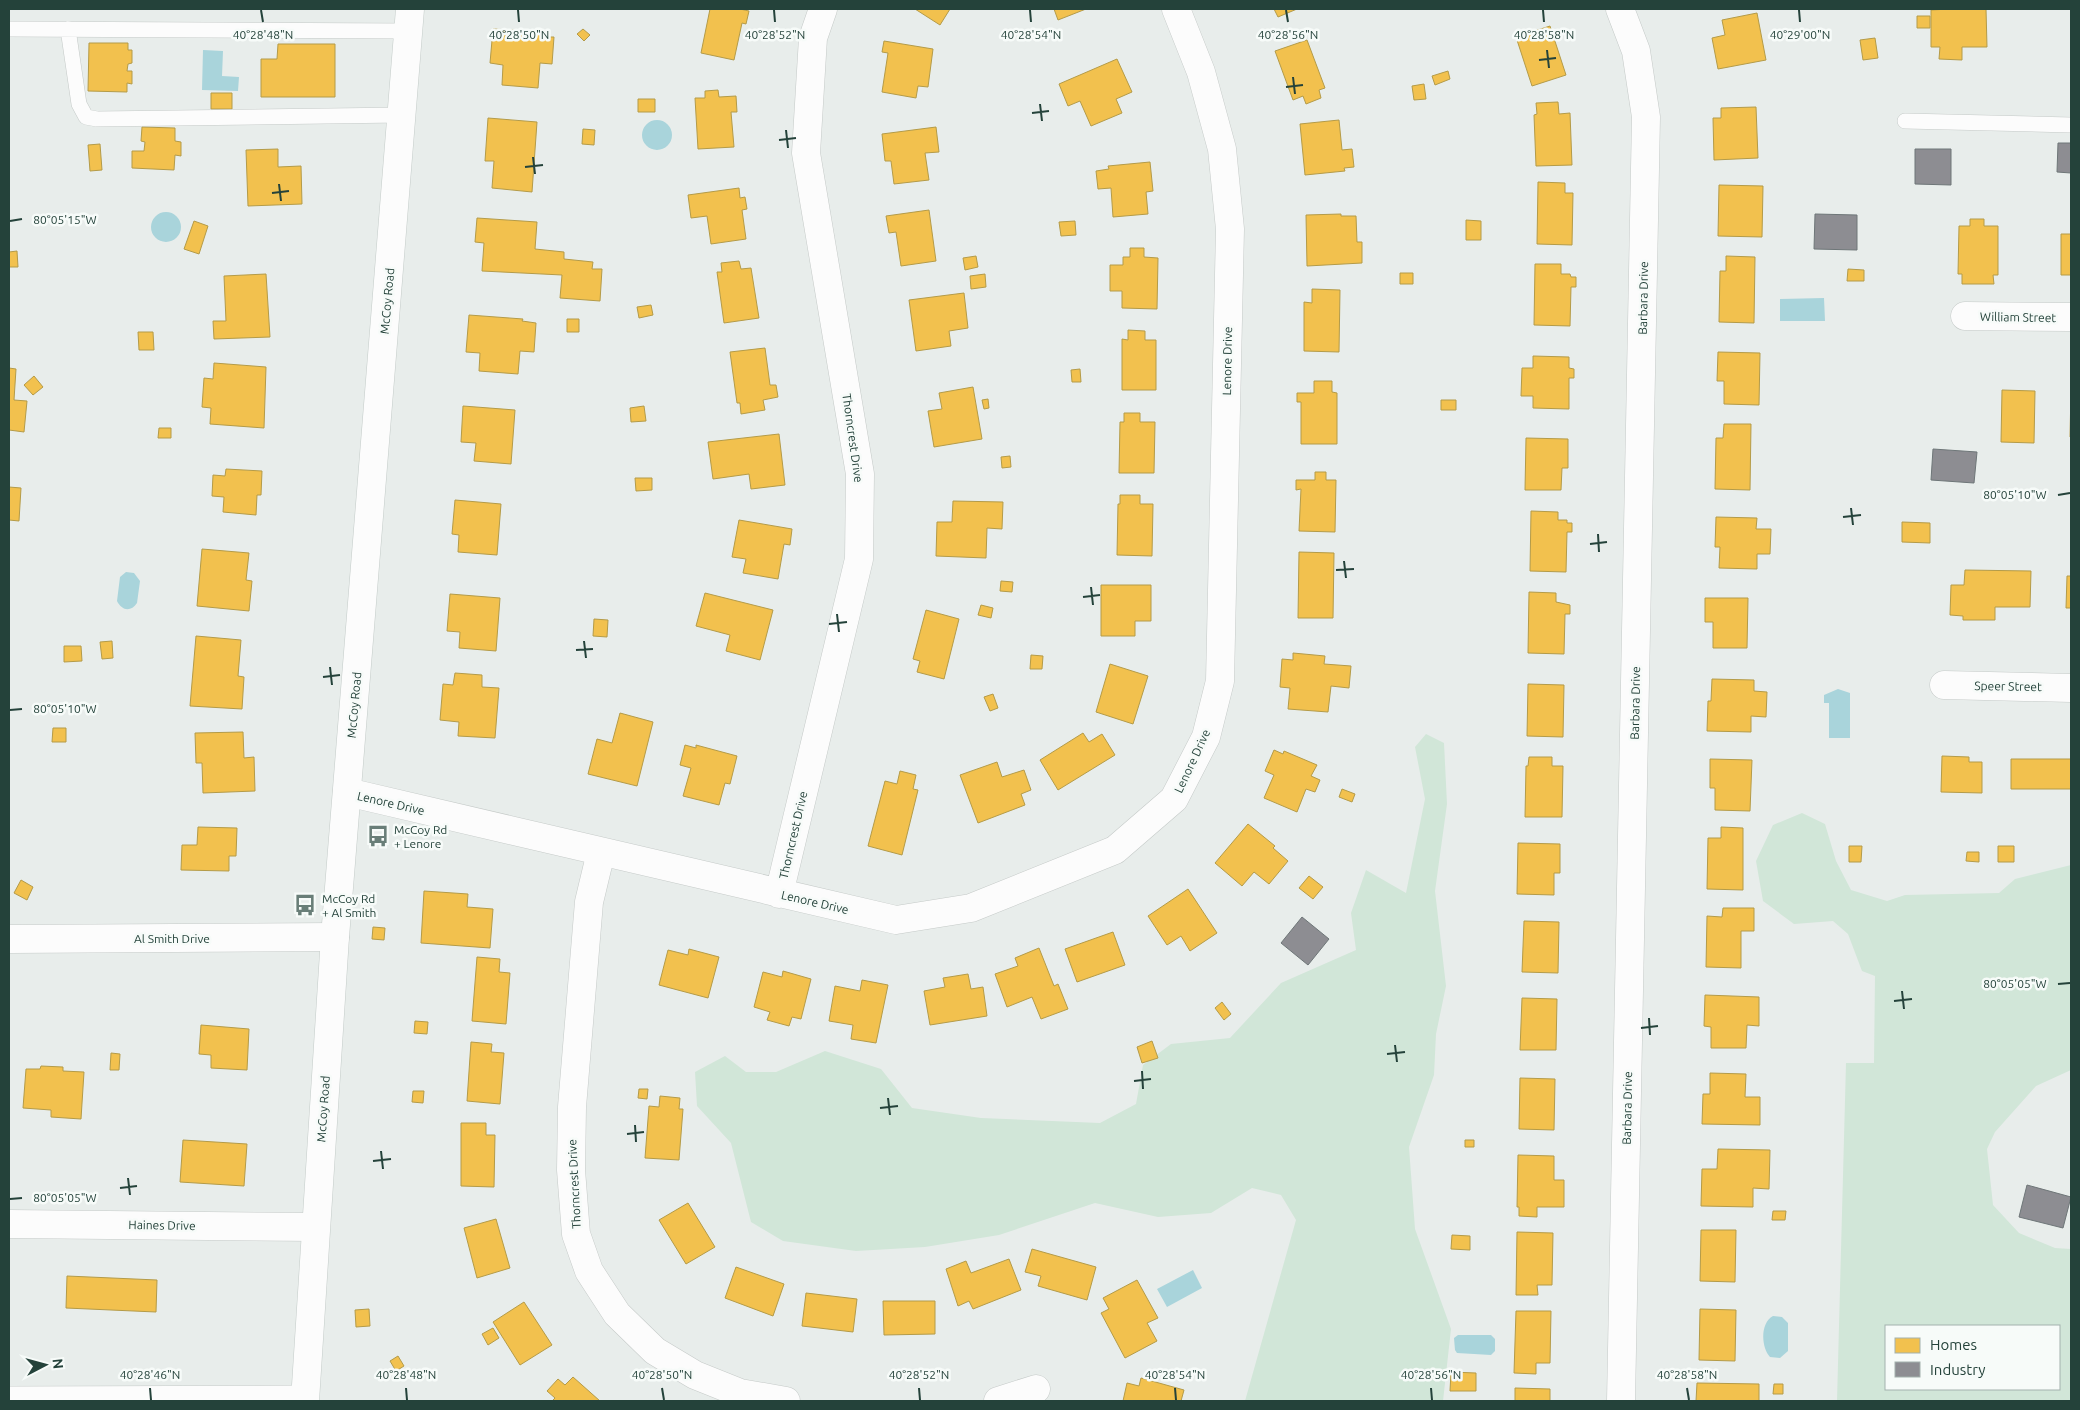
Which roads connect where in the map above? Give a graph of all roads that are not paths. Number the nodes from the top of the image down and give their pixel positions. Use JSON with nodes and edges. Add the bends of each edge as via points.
{"nodes":[{"id":1,"x":823,"y":9,"type":"edge"},
{"id":2,"x":1176,"y":9,"type":"edge"},
{"id":3,"x":1620,"y":9,"type":"edge"},
{"id":4,"x":409,"y":20,"type":"edge"},
{"id":5,"x":9,"y":29,"type":"edge"},
{"id":6,"x":68,"y":29,"type":"junction"},
{"id":7,"x":402,"y":115,"type":"junction"},
{"id":8,"x":1905,"y":122,"type":"dead end"},
{"id":9,"x":2071,"y":125,"type":"edge"},
{"id":10,"x":1965,"y":316,"type":"dead end"},
{"id":11,"x":2071,"y":317,"type":"edge"},
{"id":12,"x":1944,"y":685,"type":"dead end"},
{"id":13,"x":2071,"y":688,"type":"edge"},
{"id":14,"x":347,"y":792,"type":"junction"},
{"id":15,"x":601,"y":852,"type":"junction"},
{"id":16,"x":779,"y":894,"type":"junction"},
{"id":17,"x":335,"y":937,"type":"junction"},
{"id":18,"x":9,"y":939,"type":"edge"},
{"id":19,"x":9,"y":1224,"type":"edge"},
{"id":20,"x":315,"y":1227,"type":"junction"},
{"id":21,"x":1036,"y":1389,"type":"dead end"},
{"id":22,"x":9,"y":1394,"type":"edge"},
{"id":23,"x":305,"y":1397,"type":"edge"},
{"id":24,"x":786,"y":1401,"type":"edge"},
{"id":25,"x":998,"y":1401,"type":"edge"},
{"id":26,"x":1621,"y":1401,"type":"edge"}],
"edges":[{"from":1,"to":16,"type":"street","name":"Thorncrest Drive","via":[[813,38],[806,153],[860,474],[859,559]]},
{"from":2,"to":16,"type":"street","name":"Lenore Drive","via":[[1201,72],[1222,149],[1230,229],[1220,681],[1206,737],[1174,799],[1115,850],[971,908],[896,920]]},
{"from":3,"to":26,"type":"street","name":"Barbara Drive","via":[[1636,51],[1646,117]]},
{"from":4,"to":6,"type":"lane"},
{"from":4,"to":7,"type":"street","name":"McCoy Road"},
{"from":5,"to":6,"type":"lane"},
{"from":6,"to":7,"type":"lane","via":[[79,104],[86,117]]},
{"from":7,"to":14,"type":"street","name":"McCoy Road"},
{"from":8,"to":9,"type":"lane"},
{"from":10,"to":11,"type":"street","name":"William Street"},
{"from":12,"to":13,"type":"street","name":"Speer Street"},
{"from":14,"to":15,"type":"street","name":"Lenore Drive"},
{"from":14,"to":17,"type":"street","name":"McCoy Road"},
{"from":15,"to":16,"type":"street","name":"Lenore Drive"},
{"from":15,"to":24,"type":"street","name":"Thorncrest Drive","via":[[589,902],[572,1107],[571,1170],[576,1234],[589,1271],[617,1314],[655,1351],[695,1376],[740,1393]]},
{"from":17,"to":18,"type":"street","name":"Al Smith Drive"},
{"from":17,"to":20,"type":"street","name":"McCoy Road"},
{"from":19,"to":20,"type":"street","name":"Haines Drive"},
{"from":20,"to":23,"type":"street","name":"McCoy Road"},
{"from":21,"to":25,"type":"street"},
{"from":22,"to":23,"type":"lane"}]}
